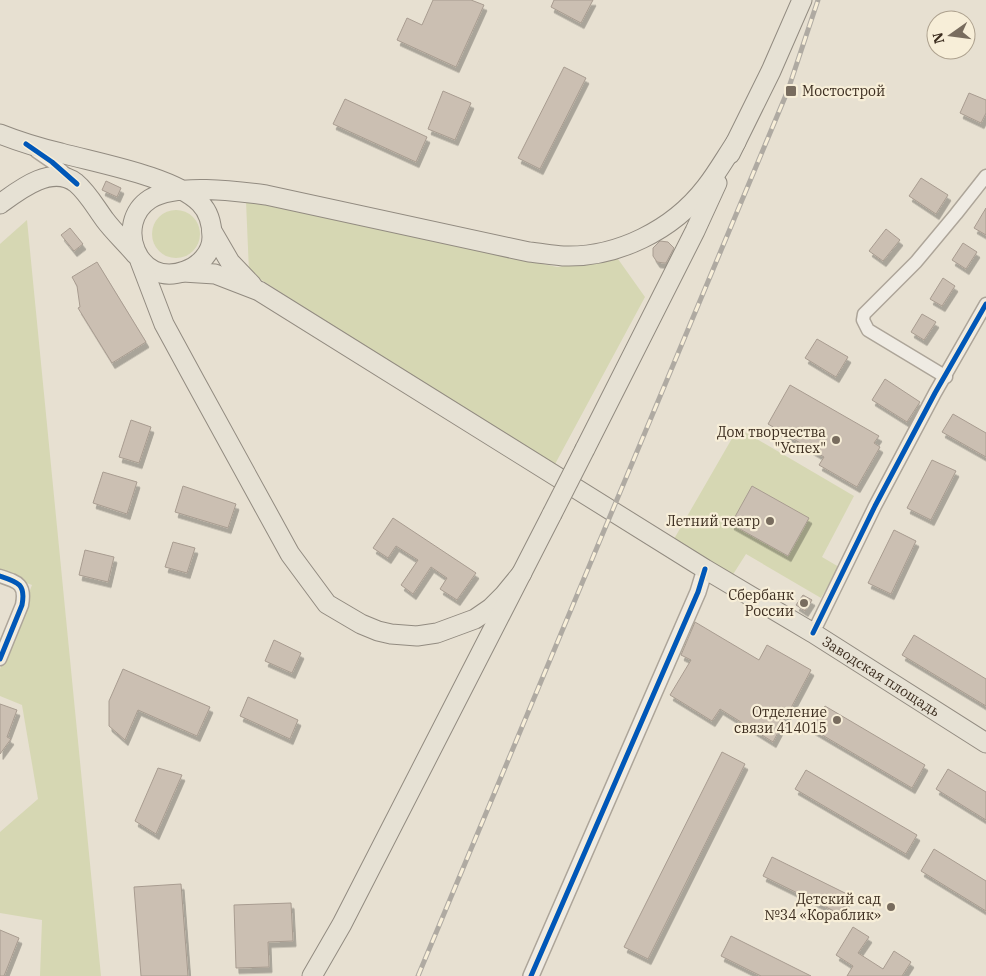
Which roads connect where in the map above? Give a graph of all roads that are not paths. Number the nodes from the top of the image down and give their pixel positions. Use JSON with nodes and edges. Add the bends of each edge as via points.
{"nodes":[{"id":1,"x":802,"y":0,"type":"edge"},
{"id":2,"x":0,"y":134,"type":"edge"},
{"id":3,"x":736,"y":142,"type":"junction"},
{"id":4,"x":26,"y":144,"type":"junction"},
{"id":5,"x":986,"y":176,"type":"edge"},
{"id":6,"x":77,"y":184,"type":"junction"},
{"id":7,"x":184,"y":190,"type":"junction"},
{"id":8,"x":0,"y":204,"type":"edge"},
{"id":9,"x":212,"y":231,"type":"junction"},
{"id":10,"x":139,"y":258,"type":"junction"},
{"id":11,"x":184,"y":272,"type":"junction"},
{"id":12,"x":259,"y":291,"type":"junction"},
{"id":13,"x":986,"y":304,"type":"edge"},
{"id":14,"x":946,"y":377,"type":"junction"},
{"id":15,"x":705,"y":569,"type":"junction"},
{"id":16,"x":522,"y":572,"type":"junction"},
{"id":17,"x":0,"y":576,"type":"edge"},
{"id":18,"x":813,"y":633,"type":"junction"},
{"id":19,"x":0,"y":659,"type":"edge"},
{"id":20,"x":986,"y":743,"type":"edge"},
{"id":21,"x":312,"y":976,"type":"edge"},
{"id":22,"x":531,"y":976,"type":"edge"}],
"edges":[{"from":1,"to":3,"type":"main road"},
{"from":2,"to":4,"type":"main road"},
{"from":3,"to":7,"type":"main road","via":[[706,188],[670,222],[642,239],[592,254],[564,256],[529,252],[266,194]]},
{"from":3,"to":16,"type":"main road","bridge":true,"via":[[695,230]]},
{"from":4,"to":6,"type":"street"},
{"from":4,"to":7,"type":"main road","via":[[125,170]]},
{"from":5,"to":14,"type":"street","via":[[916,262],[864,314],[868,330]]},
{"from":6,"to":8,"type":"main road","via":[[60,176],[44,179],[31,183]]},
{"from":6,"to":10,"type":"main road"},
{"from":7,"to":9,"type":"main road","via":[[203,207]]},
{"from":7,"to":10,"type":"main road","via":[[151,198],[136,215],[133,237]]},
{"from":9,"to":11,"type":"main road","via":[[211,246],[202,260]]},
{"from":9,"to":12,"type":"main road","via":[[230,262]]},
{"from":10,"to":11,"type":"main road","via":[[147,267],[161,273]]},
{"from":10,"to":16,"type":"main road","via":[[164,324],[186,365],[290,554],[327,604],[378,632],[417,636],[437,633],[474,619],[491,608]]},
{"from":11,"to":12,"type":"main road","via":[[215,274]]},
{"from":12,"to":15,"type":"main road","name":"Заводская площадь"},
{"from":13,"to":14,"type":"street"},
{"from":14,"to":18,"type":"street","via":[[875,506]]},
{"from":15,"to":18,"type":"main road","name":"Заводская площадь"},
{"from":15,"to":22,"type":"street","via":[[698,592]]},
{"from":16,"to":21,"type":"main road","via":[[342,924]]},
{"from":17,"to":19,"type":"street","via":[[16,581],[23,597]]},
{"from":18,"to":20,"type":"main road","name":"Заводская площадь"}]}
